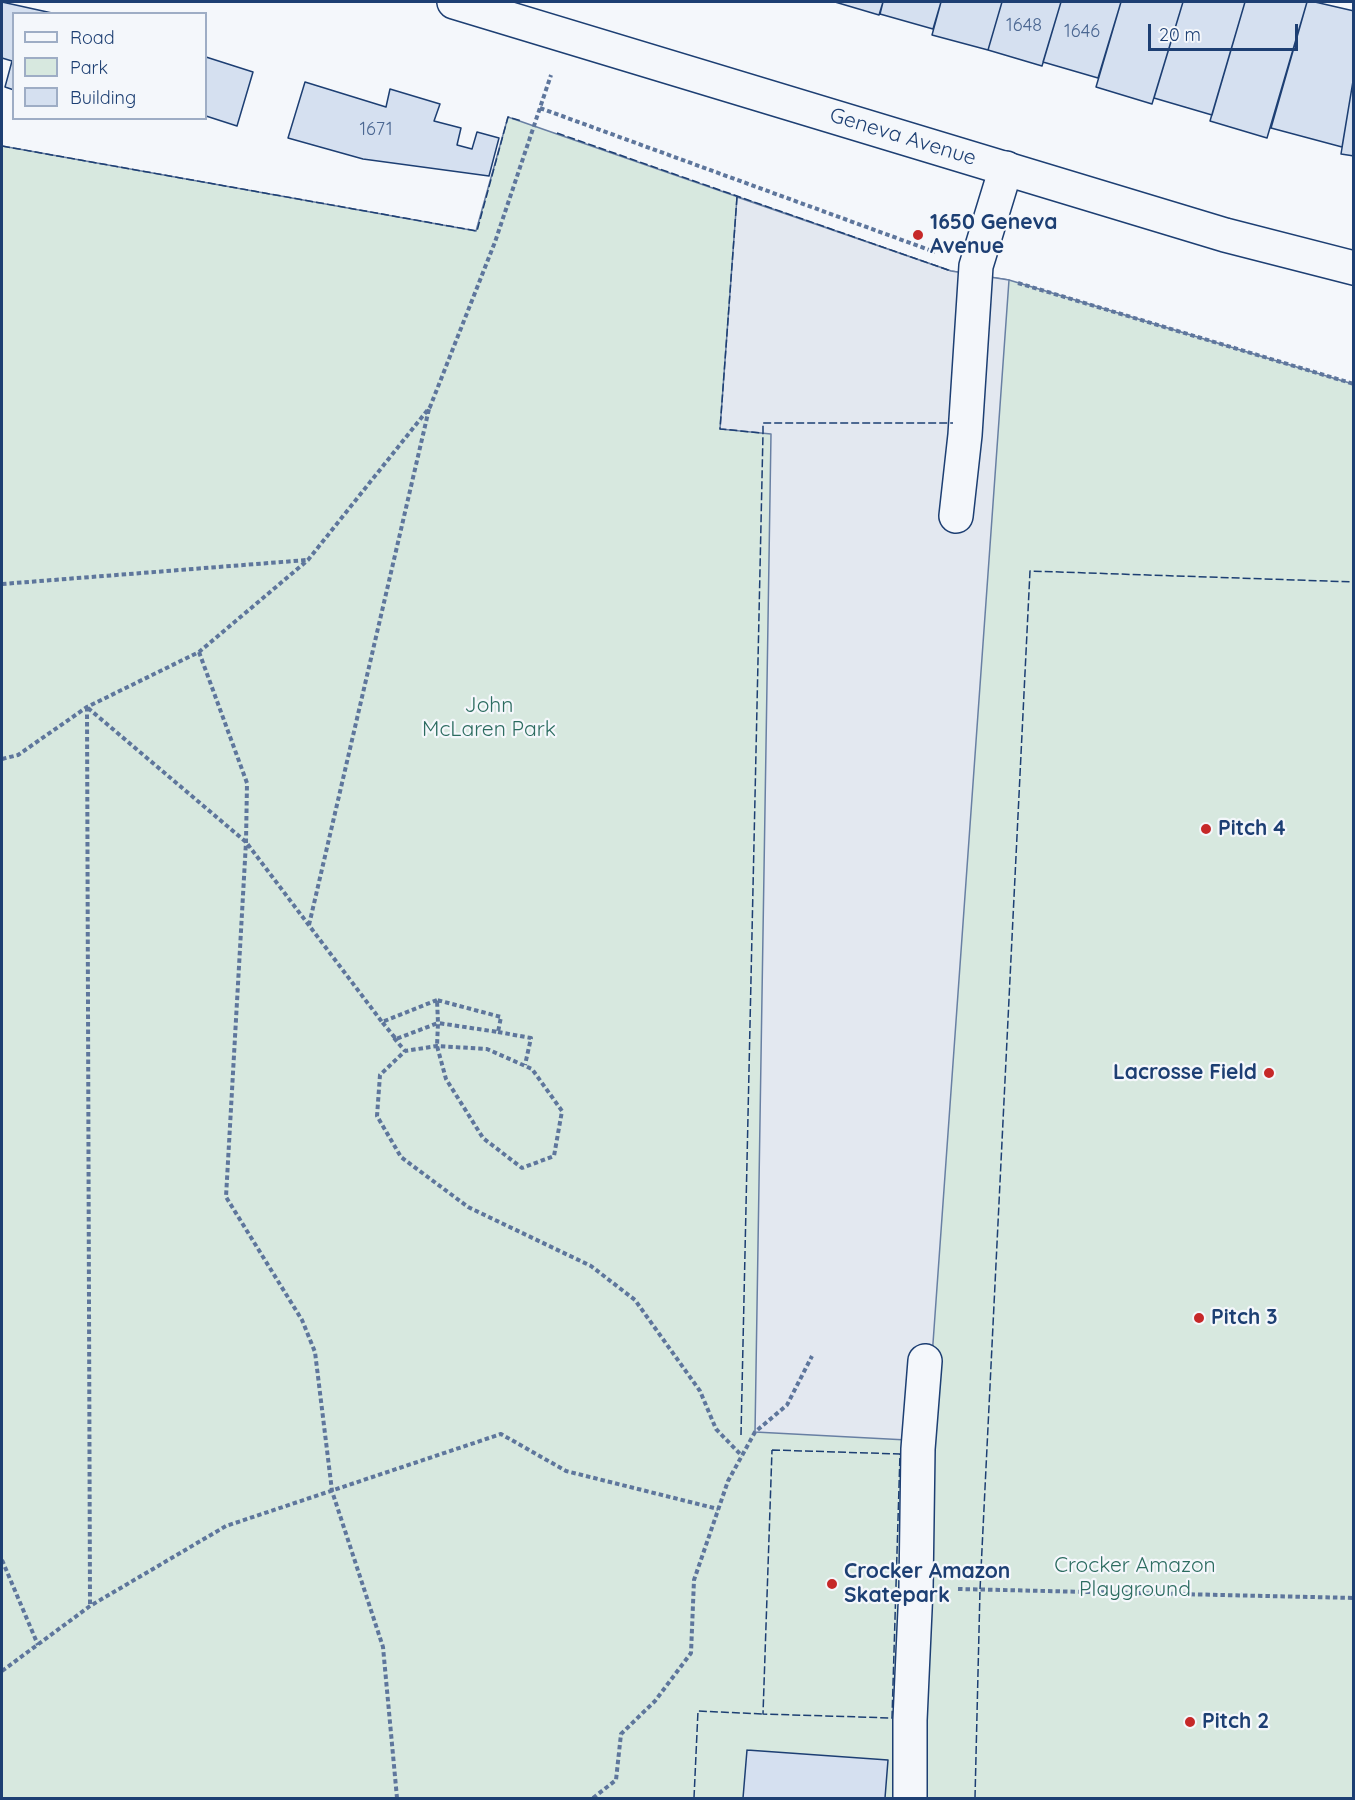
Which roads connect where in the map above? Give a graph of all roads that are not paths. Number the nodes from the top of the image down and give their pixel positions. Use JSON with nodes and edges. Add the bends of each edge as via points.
{"nodes":[{"id":1,"x":454,"y":2,"type":"edge"},
{"id":2,"x":1006,"y":168,"type":"junction"},
{"id":3,"x":1353,"y":268,"type":"edge"},
{"id":4,"x":956,"y":516,"type":"dead end"},
{"id":5,"x":925,"y":1361,"type":"dead end"},
{"id":6,"x":910,"y":1798,"type":"edge"}],
"edges":[{"from":1,"to":2,"type":"main road","name":"Geneva Avenue"},
{"from":2,"to":3,"type":"main road","name":"Geneva Avenue","via":[[1225,235]]},
{"from":2,"to":4,"type":"main road","via":[[976,266]]},
{"from":5,"to":6,"type":"main road","via":[[918,1449]]}]}
